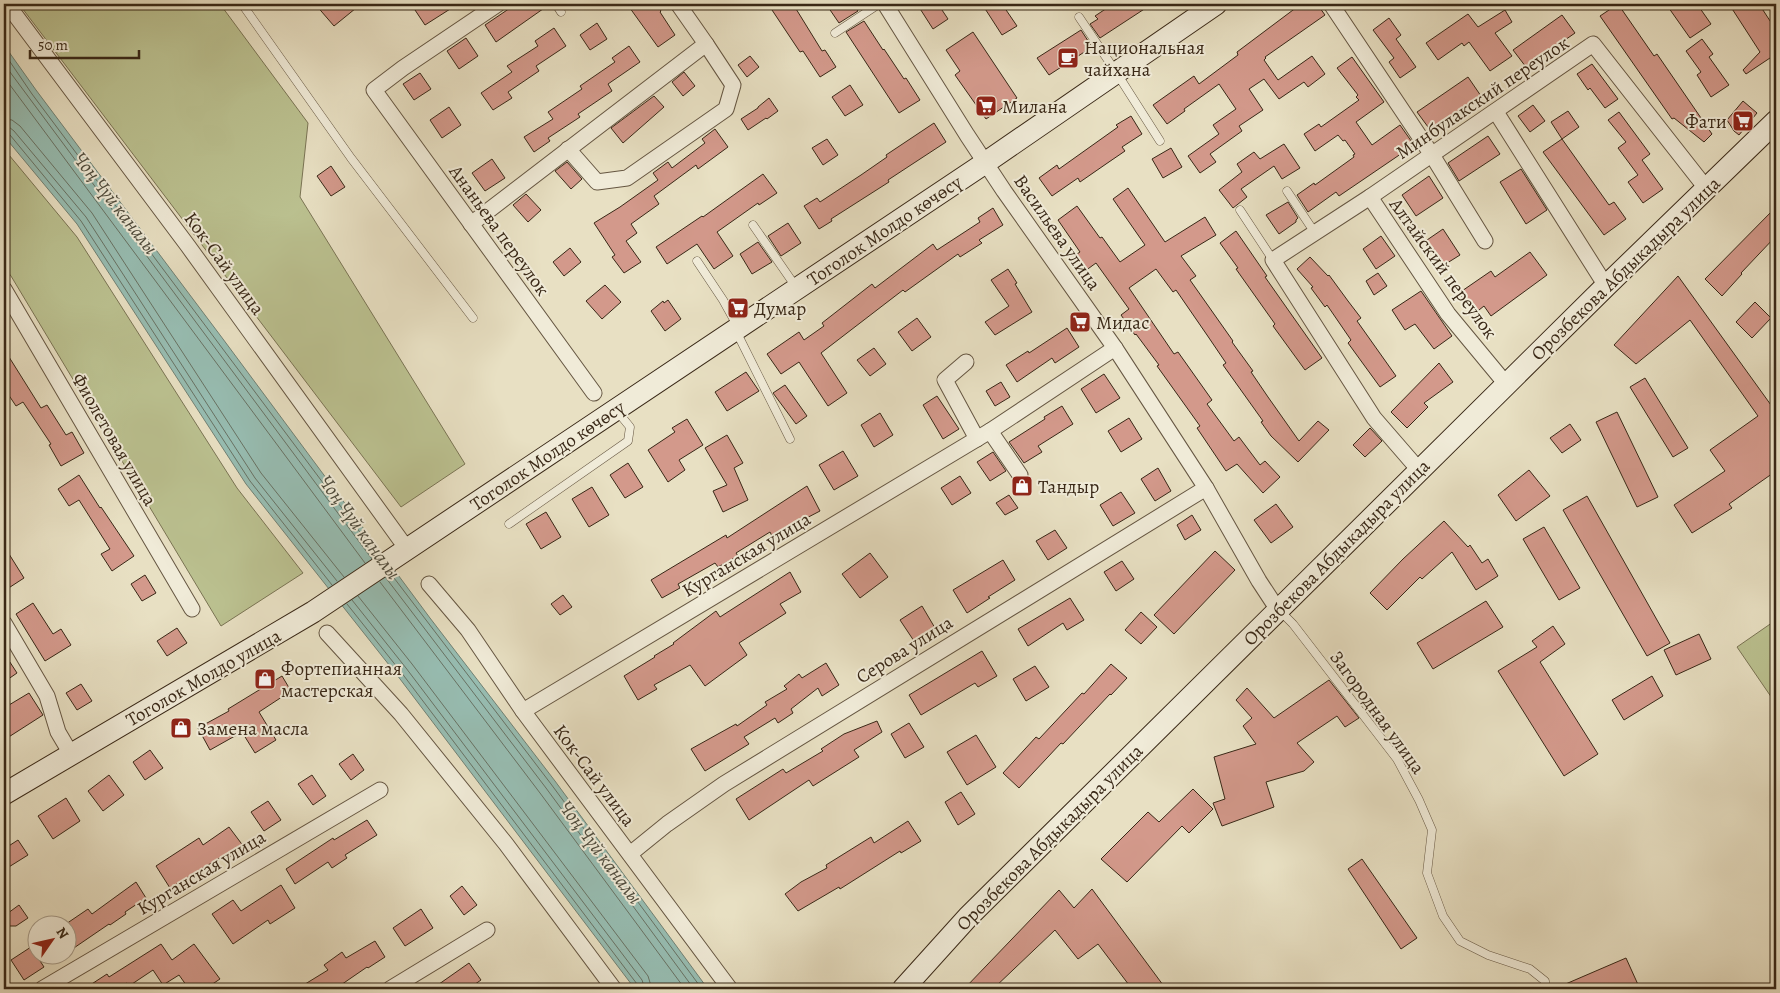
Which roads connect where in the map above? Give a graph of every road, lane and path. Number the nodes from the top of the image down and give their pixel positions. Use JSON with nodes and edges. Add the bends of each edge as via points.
{"nodes":[{"id":1,"x":7,"y":4,"type":"edge"},
{"id":2,"x":242,"y":4,"type":"edge"},
{"id":3,"x":498,"y":4,"type":"edge"},
{"id":4,"x":556,"y":4,"type":"edge"},
{"id":5,"x":678,"y":4,"type":"edge"},
{"id":6,"x":879,"y":4,"type":"edge"},
{"id":7,"x":885,"y":4,"type":"edge"},
{"id":8,"x":1216,"y":4,"type":"edge"},
{"id":9,"x":1331,"y":4,"type":"edge"},
{"id":10,"x":561,"y":12,"type":"dead end"},
{"id":11,"x":1078,"y":17,"type":"dead end"},
{"id":12,"x":836,"y":33,"type":"dead end"},
{"id":13,"x":706,"y":44,"type":"junction"},
{"id":14,"x":1116,"y":72,"type":"junction"},
{"id":15,"x":1496,"y":112,"type":"junction"},
{"id":16,"x":1776,"y":121,"type":"edge"},
{"id":17,"x":1160,"y":141,"type":"dead end"},
{"id":18,"x":568,"y":149,"type":"junction"},
{"id":19,"x":1432,"y":155,"type":"junction"},
{"id":20,"x":985,"y":163,"type":"junction"},
{"id":21,"x":1706,"y":188,"type":"junction"},
{"id":22,"x":1286,"y":191,"type":"dead end"},
{"id":23,"x":1370,"y":197,"type":"junction"},
{"id":24,"x":1240,"y":210,"type":"dead end"},
{"id":25,"x":471,"y":224,"type":"junction"},
{"id":26,"x":753,"y":225,"type":"dead end"},
{"id":27,"x":1315,"y":233,"type":"junction"},
{"id":28,"x":1485,"y":241,"type":"dead end"},
{"id":29,"x":1273,"y":260,"type":"junction"},
{"id":30,"x":697,"y":261,"type":"dead end"},
{"id":31,"x":1606,"y":286,"type":"junction"},
{"id":32,"x":797,"y":288,"type":"junction"},
{"id":33,"x":4,"y":289,"type":"edge"},
{"id":34,"x":473,"y":318,"type":"dead end"},
{"id":35,"x":737,"y":328,"type":"junction"},
{"id":36,"x":1115,"y":348,"type":"junction"},
{"id":37,"x":966,"y":362,"type":"dead end"},
{"id":38,"x":1506,"y":384,"type":"junction"},
{"id":39,"x":594,"y":393,"type":"dead end"},
{"id":40,"x":615,"y":410,"type":"junction"},
{"id":41,"x":984,"y":435,"type":"junction"},
{"id":42,"x":790,"y":439,"type":"dead end"},
{"id":43,"x":1419,"y":470,"type":"junction"},
{"id":44,"x":1020,"y":475,"type":"dead end"},
{"id":45,"x":1206,"y":488,"type":"junction"},
{"id":46,"x":509,"y":524,"type":"dead end"},
{"id":47,"x":403,"y":552,"type":"junction"},
{"id":48,"x":429,"y":584,"type":"dead end"},
{"id":49,"x":192,"y":609,"type":"dead end"},
{"id":50,"x":1278,"y":610,"type":"junction"},
{"id":51,"x":4,"y":623,"type":"edge"},
{"id":52,"x":327,"y":633,"type":"dead end"},
{"id":53,"x":523,"y":712,"type":"junction"},
{"id":54,"x":71,"y":754,"type":"junction"},
{"id":55,"x":380,"y":790,"type":"dead end"},
{"id":56,"x":4,"y":794,"type":"edge"},
{"id":57,"x":630,"y":854,"type":"junction"},
{"id":58,"x":487,"y":930,"type":"dead end"},
{"id":59,"x":42,"y":989,"type":"edge"},
{"id":60,"x":390,"y":989,"type":"edge"},
{"id":61,"x":614,"y":989,"type":"edge"},
{"id":62,"x":730,"y":989,"type":"edge"},
{"id":63,"x":903,"y":989,"type":"edge"},
{"id":64,"x":1546,"y":989,"type":"edge"}],
"edges":[{"from":1,"to":47,"type":"street","name":"Кок-Сай улица","via":[[188,246]]},
{"from":2,"to":34,"type":"lane","via":[[351,158]]},
{"from":3,"to":25,"type":"street","name":"Ананьева переулок","via":[[374,90]]},
{"from":4,"to":10,"type":"lane"},
{"from":5,"to":13,"type":"street"},
{"from":6,"to":12,"type":"lane"},
{"from":7,"to":20,"type":"street","name":"Васильева улица"},
{"from":8,"to":14,"type":"main road","name":"Тоголок Молдо көчөсү"},
{"from":9,"to":19,"type":"street"},
{"from":11,"to":14,"type":"lane"},
{"from":13,"to":18,"type":"street"},
{"from":13,"to":18,"type":"street","via":[[732,85],[726,109],[628,178],[597,182]]},
{"from":14,"to":17,"type":"lane"},
{"from":14,"to":20,"type":"main road","name":"Тоголок Молдо көчөсү"},
{"from":15,"to":19,"type":"street","name":"Минбулакский переулок"},
{"from":15,"to":21,"type":"street","name":"Минбулакский переулок","via":[[1593,44]]},
{"from":15,"to":31,"type":"street"},
{"from":16,"to":21,"type":"main road","name":"Орозбекова Абдыкадыра улица"},
{"from":18,"to":25,"type":"street"},
{"from":19,"to":23,"type":"street","name":"Минбулакский переулок"},
{"from":19,"to":28,"type":"street"},
{"from":20,"to":32,"type":"main road","name":"Тоголок Молдо көчөсү"},
{"from":20,"to":36,"type":"street","name":"Васильева улица"},
{"from":21,"to":31,"type":"main road","name":"Орозбекова Абдыкадыра улица"},
{"from":22,"to":27,"type":"lane"},
{"from":23,"to":27,"type":"street","name":"Минбулакский переулок"},
{"from":23,"to":38,"type":"street","name":"Алтайский переулок","via":[[1448,314]]},
{"from":24,"to":29,"type":"lane"},
{"from":25,"to":39,"type":"street","name":"Ананьева переулок"},
{"from":26,"to":32,"type":"lane"},
{"from":27,"to":29,"type":"street","name":"Минбулакский переулок"},
{"from":29,"to":43,"type":"street","via":[[1374,418]]},
{"from":30,"to":35,"type":"lane"},
{"from":31,"to":38,"type":"main road","name":"Орозбекова Абдыкадыра улица"},
{"from":32,"to":35,"type":"main road","name":"Тоголок Молдо көчөсү"},
{"from":33,"to":49,"type":"street","name":"Фиолетовая улица"},
{"from":35,"to":40,"type":"main road","name":"Тоголок Молдо көчөсү"},
{"from":35,"to":42,"type":"lane"},
{"from":36,"to":41,"type":"street","name":"Курганская улица"},
{"from":36,"to":45,"type":"street","name":"Васильева улица"},
{"from":37,"to":41,"type":"street","via":[[945,380]]},
{"from":38,"to":43,"type":"main road","name":"Орозбекова Абдыкадыра улица"},
{"from":40,"to":46,"type":"lane","via":[[630,427],[628,441]]},
{"from":40,"to":47,"type":"main road","name":"Тоголок Молдо көчөсү"},
{"from":41,"to":44,"type":"street"},
{"from":41,"to":53,"type":"street","name":"Курганская улица"},
{"from":43,"to":50,"type":"main road","name":"Орозбекова Абдыкадыра улица"},
{"from":45,"to":50,"type":"street","name":"Васильева улица"},
{"from":45,"to":57,"type":"street","name":"Серова улица","via":[[724,784]]},
{"from":47,"to":54,"type":"main road","name":"Тоголок Молдо улица","via":[[319,608]]},
{"from":48,"to":53,"type":"street","name":"Кок-Сай улица","via":[[468,630]]},
{"from":50,"to":63,"type":"main road","name":"Орозбекова Абдыкадыра улица","via":[[968,917]]},
{"from":50,"to":64,"type":"lane","name":"Загородная улица","via":[[1293,624],[1397,759],[1432,830],[1427,873],[1443,916],[1460,941],[1488,955],[1530,969],[1545,981]]},
{"from":51,"to":54,"type":"street","via":[[47,696],[58,732]]},
{"from":52,"to":61,"type":"street","via":[[401,714],[506,844]]},
{"from":53,"to":57,"type":"street","name":"Кок-Сай улица"},
{"from":54,"to":56,"type":"main road","name":"Тоголок Молдо улица"},
{"from":55,"to":59,"type":"street","name":"Курганская улица"},
{"from":57,"to":62,"type":"street","name":"Кок-Сай улица"},
{"from":58,"to":60,"type":"street"}]}
